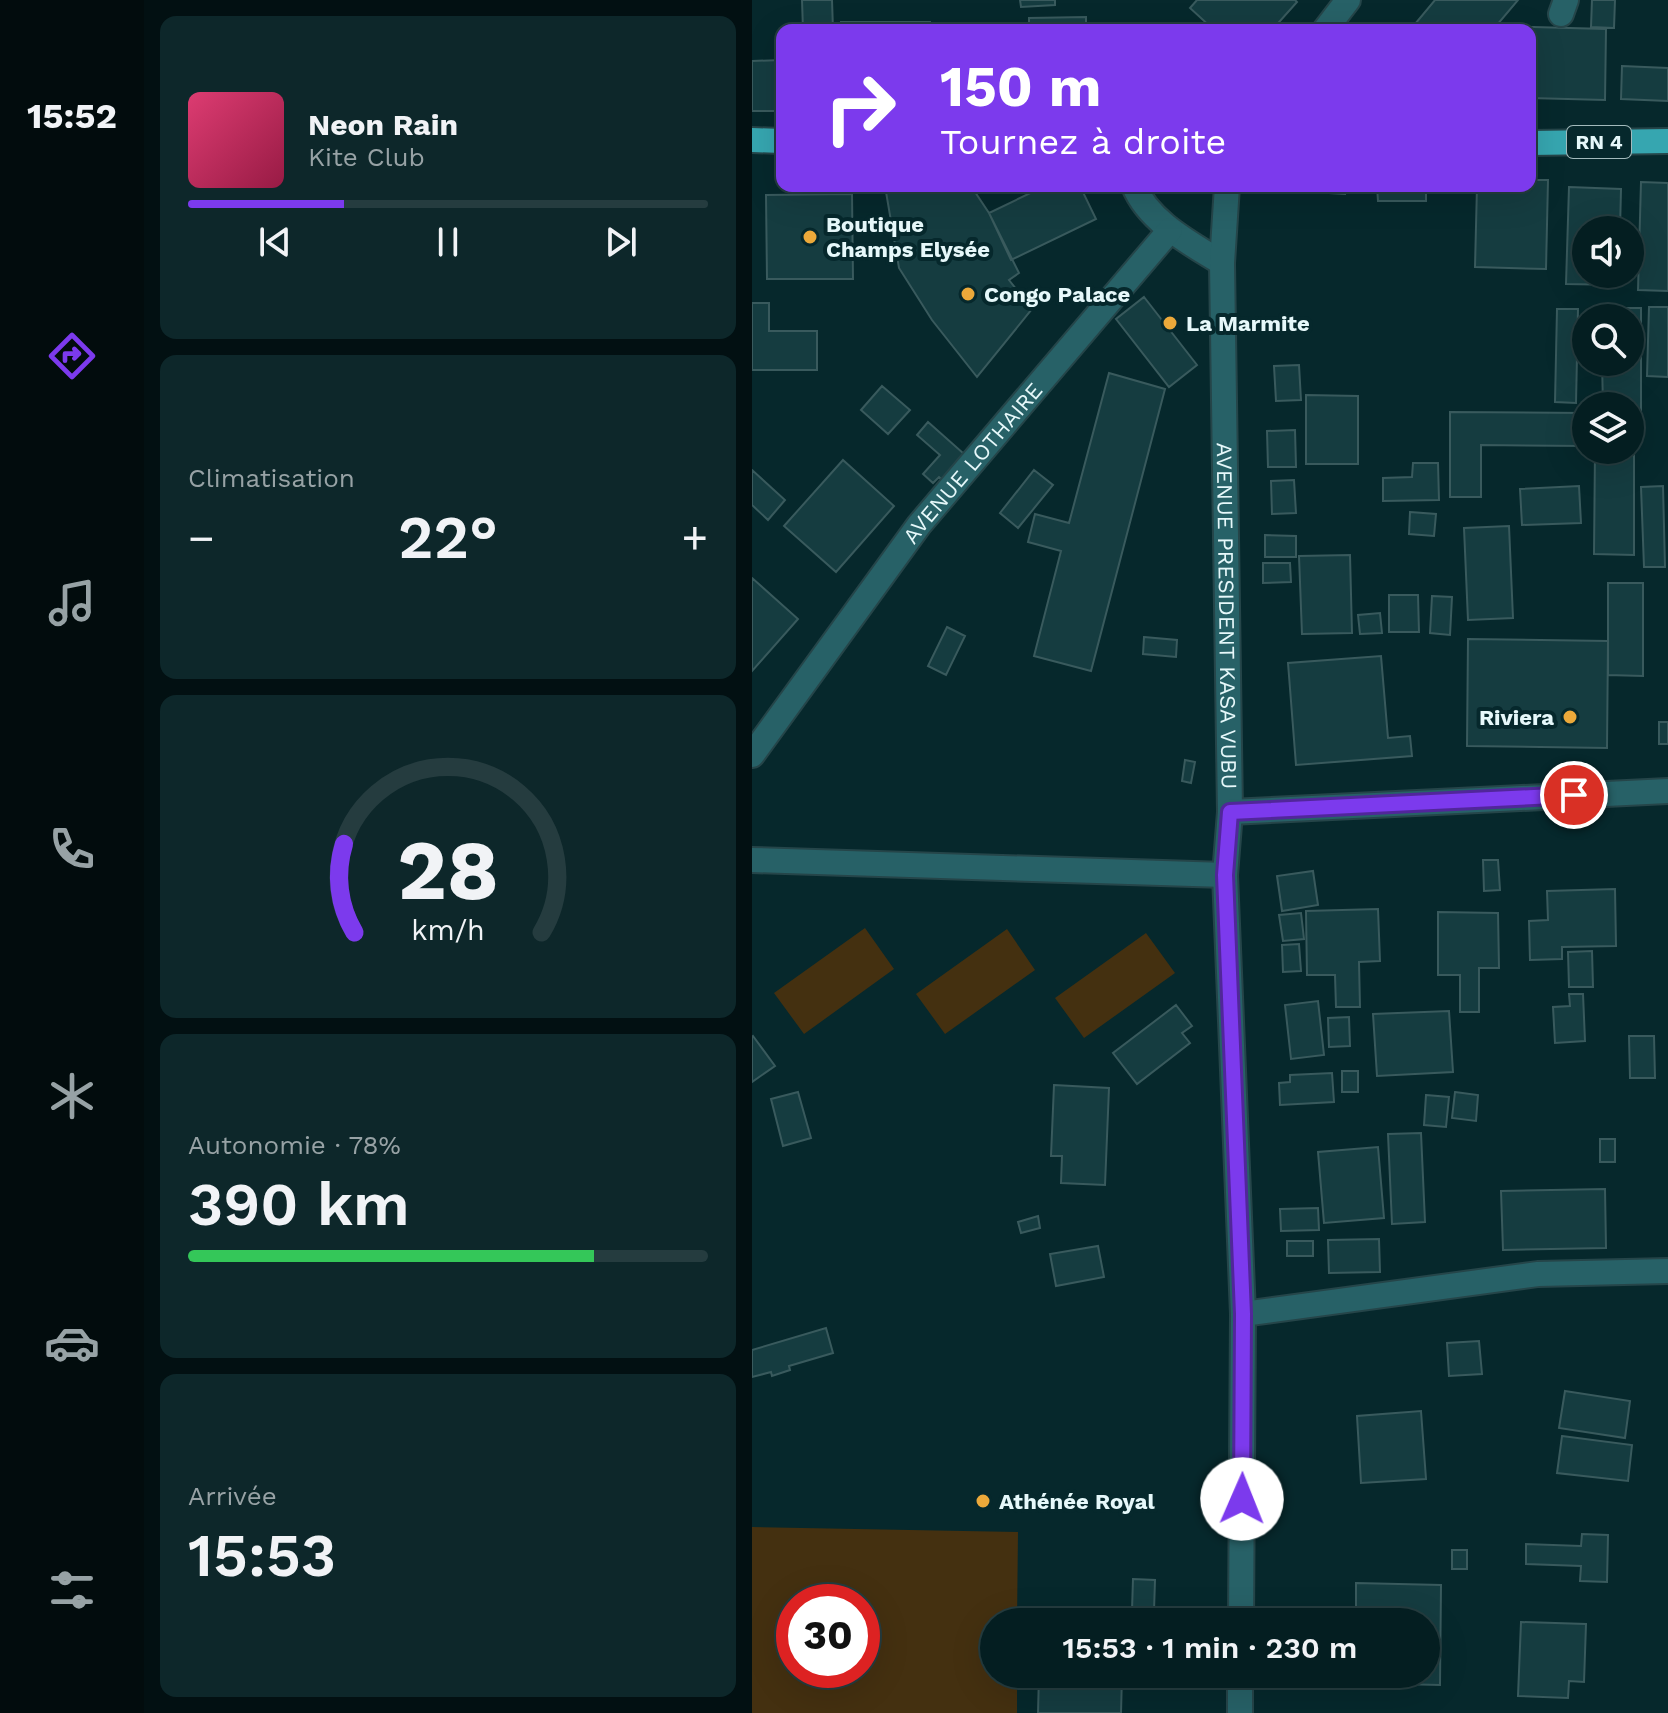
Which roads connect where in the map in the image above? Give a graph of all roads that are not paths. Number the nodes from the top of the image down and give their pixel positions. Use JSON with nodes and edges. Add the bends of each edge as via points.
{"nodes":[{"id":1,"x":1348,"y":0,"type":"edge"},
{"id":2,"x":1330,"y":24,"type":"edge"},
{"id":3,"x":752,"y":140,"type":"edge"},
{"id":4,"x":776,"y":141,"type":"edge"},
{"id":5,"x":1668,"y":141,"type":"edge"},
{"id":6,"x":1536,"y":143,"type":"edge"},
{"id":7,"x":1136,"y":192,"type":"edge"},
{"id":8,"x":1227,"y":192,"type":"edge"},
{"id":9,"x":1170,"y":230,"type":"junction"},
{"id":10,"x":1222,"y":263,"type":"junction"},
{"id":11,"x":752,"y":755,"type":"edge"},
{"id":12,"x":1668,"y":791,"type":"edge"},
{"id":13,"x":1230,"y":812,"type":"junction"},
{"id":14,"x":752,"y":860,"type":"edge"},
{"id":15,"x":1225,"y":875,"type":"junction"},
{"id":16,"x":1668,"y":1271,"type":"edge"},
{"id":17,"x":1243,"y":1314,"type":"junction"},
{"id":18,"x":1241,"y":1608,"type":"edge"},
{"id":19,"x":1240,"y":1688,"type":"edge"},
{"id":20,"x":1240,"y":1713,"type":"edge"}],
"edges":[{"from":1,"to":2,"type":"street"},
{"from":3,"to":4,"type":"highway"},
{"from":5,"to":6,"type":"highway","number":"RN 4"},
{"from":7,"to":9,"type":"street"},
{"from":8,"to":10,"type":"street","name":"AVENUE PRESIDENT KASA VUBU"},
{"from":9,"to":10,"type":"street"},
{"from":9,"to":11,"type":"street","name":"AVENUE LOTHAIRE","via":[[919,525]]},
{"from":10,"to":13,"type":"street","name":"AVENUE PRESIDENT KASA VUBU"},
{"from":12,"to":13,"type":"street"},
{"from":13,"to":15,"type":"street","name":"AVENUE PRESIDENT KASA VUBU"},
{"from":14,"to":15,"type":"street"},
{"from":15,"to":17,"type":"street","name":"AVENUE PRESIDENT KASA VUBU"},
{"from":16,"to":17,"type":"street","via":[[1538,1274]]},
{"from":17,"to":18,"type":"street","name":"AVENUE PRESIDENT KASA VUBU"},
{"from":19,"to":20,"type":"street"}]}
